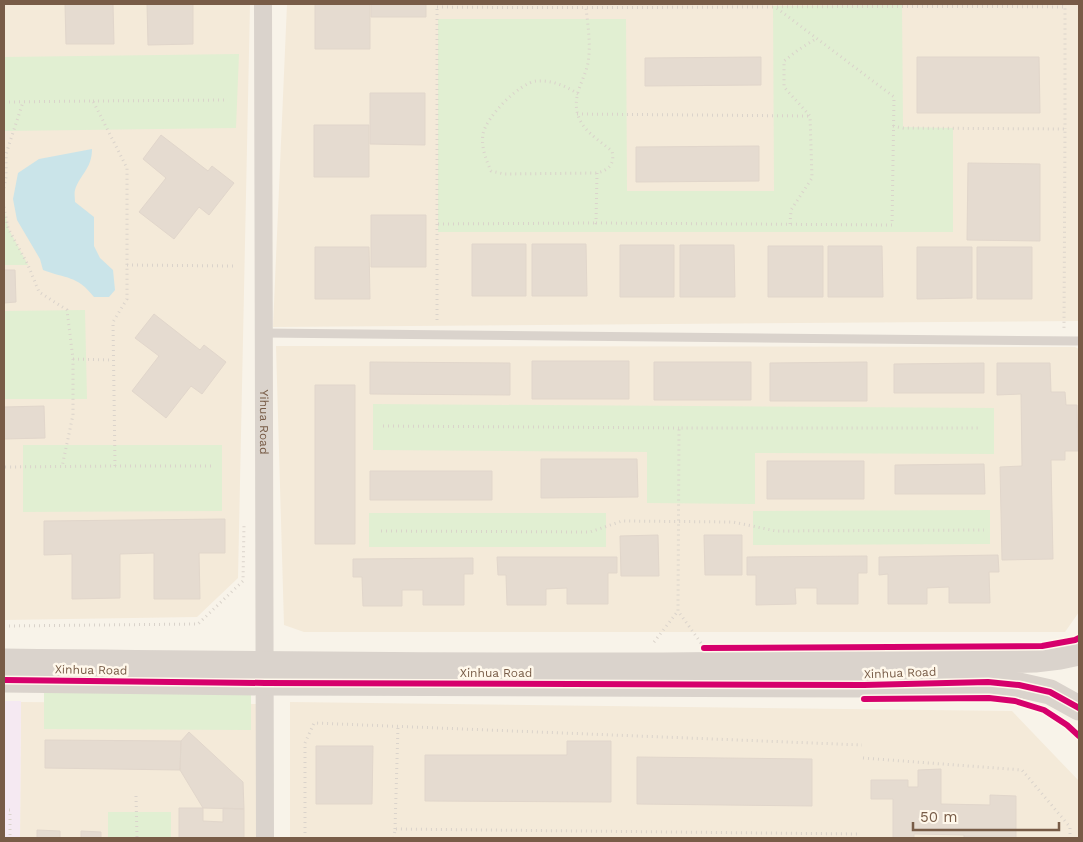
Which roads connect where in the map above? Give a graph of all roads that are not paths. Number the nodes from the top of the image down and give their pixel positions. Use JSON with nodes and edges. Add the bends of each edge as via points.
{"nodes":[{"id":1,"x":263,"y":4,"type":"edge"},
{"id":2,"x":264,"y":333,"type":"junction"},
{"id":3,"x":1079,"y":341,"type":"edge"},
{"id":4,"x":1079,"y":653,"type":"edge"},
{"id":5,"x":4,"y":661,"type":"edge"},
{"id":6,"x":265,"y":674,"type":"junction"},
{"id":7,"x":4,"y":680,"type":"edge"},
{"id":8,"x":1079,"y":708,"type":"edge"},
{"id":9,"x":265,"y":838,"type":"edge"}],
"edges":[{"from":1,"to":2,"type":"street","name":"Yihua Road"},
{"from":2,"to":3,"type":"lane"},
{"from":2,"to":6,"type":"street","name":"Yihua Road"},
{"from":4,"to":6,"type":"street","name":"Xinhua Road","via":[[1035,660],[637,664]]},
{"from":5,"to":6,"type":"street","name":"Xinhua Road"},
{"from":6,"to":7,"type":"street","name":"Xinhua Road"},
{"from":6,"to":8,"type":"street","name":"Xinhua Road","via":[[864,685],[988,682],[1050,692]]},
{"from":6,"to":9,"type":"street","name":"Yihua Road"}]}
